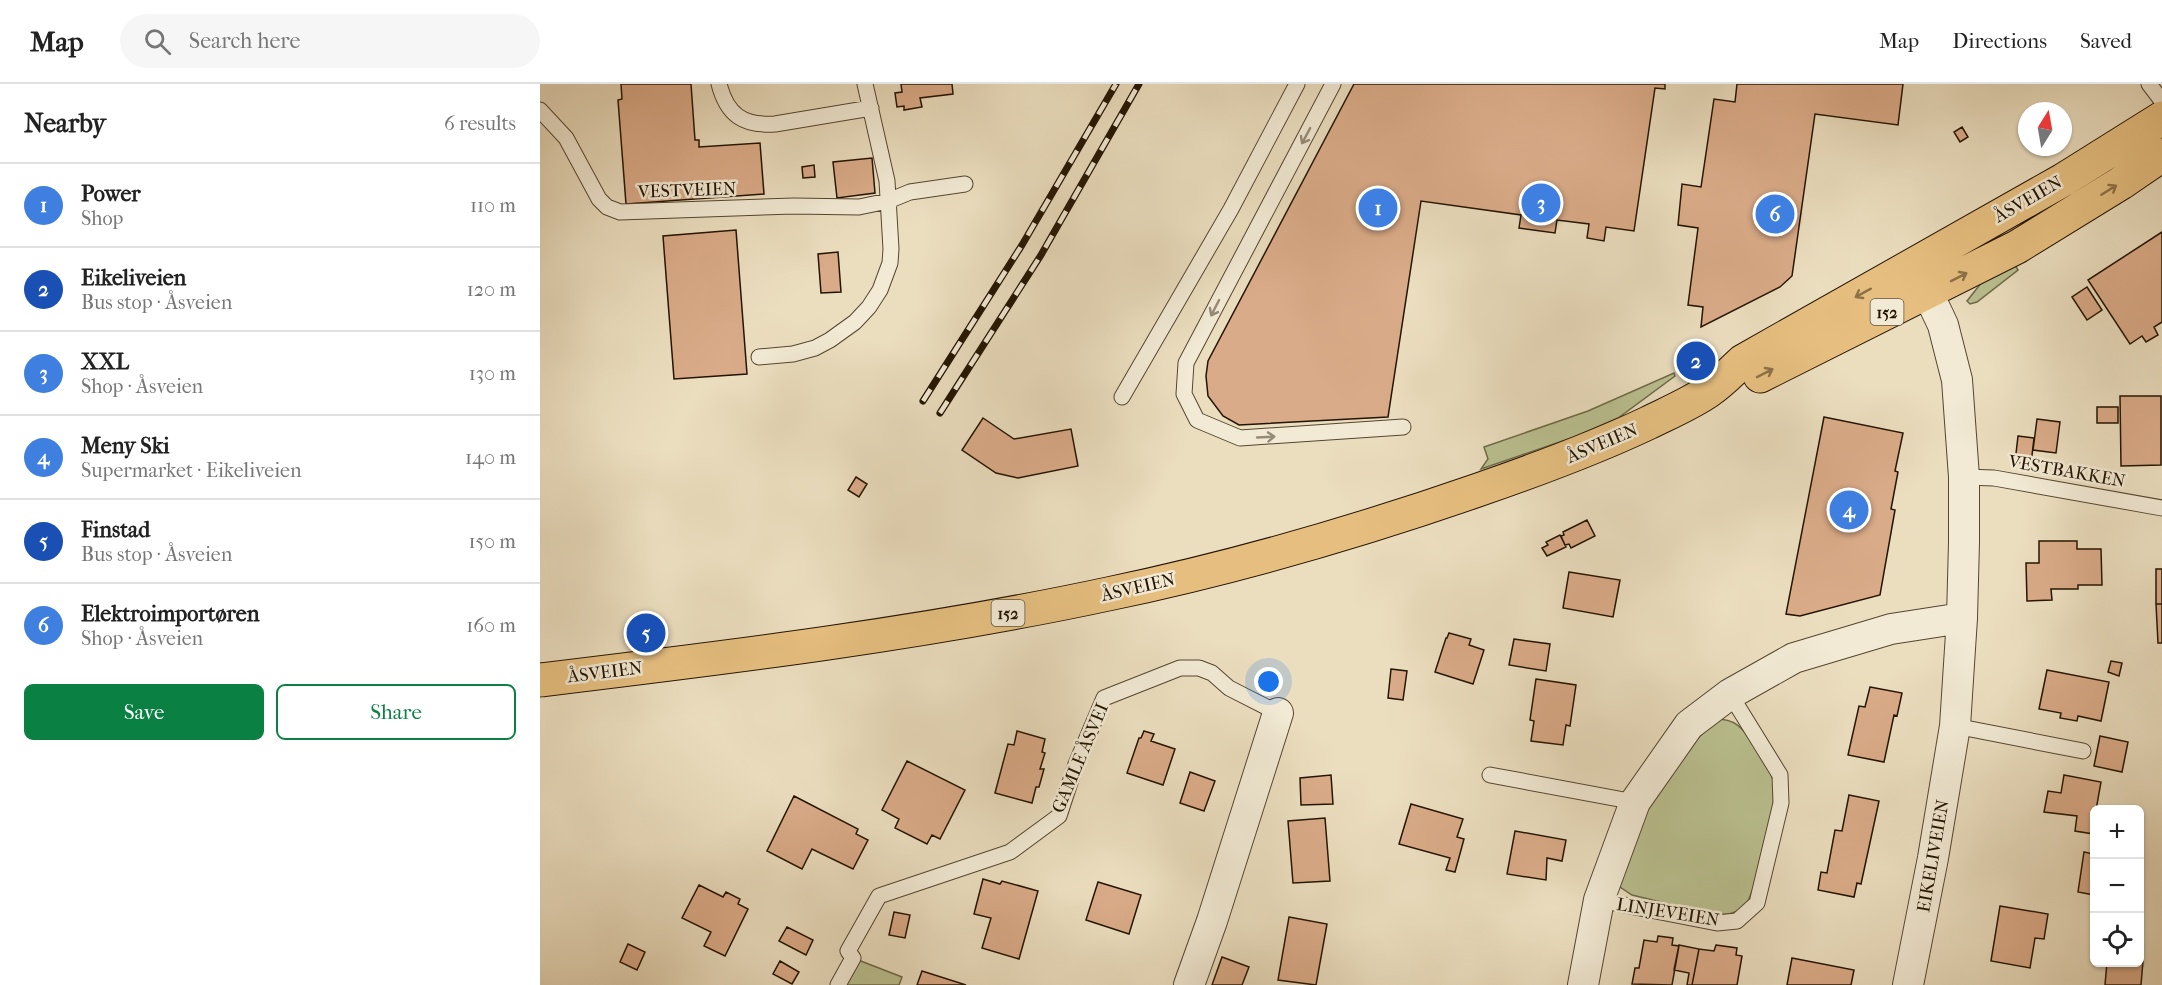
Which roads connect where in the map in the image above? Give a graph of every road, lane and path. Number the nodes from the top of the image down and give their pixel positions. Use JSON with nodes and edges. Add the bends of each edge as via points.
{"nodes":[{"id":1,"x":719,"y":84,"type":"edge"},
{"id":2,"x":866,"y":84,"type":"edge"},
{"id":3,"x":1297,"y":84,"type":"edge"},
{"id":4,"x":1333,"y":84,"type":"edge"},
{"id":5,"x":2149,"y":84,"type":"edge"},
{"id":6,"x":2162,"y":101,"type":"edge"},
{"id":7,"x":871,"y":108,"type":"junction"},
{"id":8,"x":540,"y":110,"type":"edge"},
{"id":9,"x":2162,"y":118,"type":"edge"},
{"id":10,"x":2162,"y":155,"type":"edge"},
{"id":11,"x":965,"y":183,"type":"dead end"},
{"id":12,"x":888,"y":201,"type":"junction"},
{"id":13,"x":1922,"y":279,"type":"junction"},
{"id":14,"x":759,"y":357,"type":"dead end"},
{"id":15,"x":1122,"y":397,"type":"dead end"},
{"id":16,"x":1403,"y":427,"type":"dead end"},
{"id":17,"x":1964,"y":477,"type":"junction"},
{"id":18,"x":2162,"y":508,"type":"edge"},
{"id":19,"x":1962,"y":618,"type":"junction"},
{"id":20,"x":540,"y":680,"type":"edge"},
{"id":21,"x":1730,"y":694,"type":"junction"},
{"id":22,"x":1278,"y":713,"type":"joint"},
{"id":23,"x":1955,"y":726,"type":"junction"},
{"id":24,"x":2083,"y":751,"type":"dead end"},
{"id":25,"x":1490,"y":775,"type":"dead end"},
{"id":26,"x":1635,"y":802,"type":"junction"},
{"id":27,"x":1599,"y":900,"type":"junction"},
{"id":28,"x":838,"y":985,"type":"edge"},
{"id":29,"x":1189,"y":985,"type":"edge"},
{"id":30,"x":1583,"y":985,"type":"edge"},
{"id":31,"x":1908,"y":985,"type":"edge"}],
"edges":[{"from":1,"to":7,"type":"lane","via":[[727,106],[737,117],[759,125]]},
{"from":2,"to":7,"type":"lane"},
{"from":3,"to":15,"type":"lane","via":[[1231,209]]},
{"from":4,"to":16,"type":"lane","one_way":true,"via":[[1186,363],[1184,394],[1197,420],[1240,438]]},
{"from":5,"to":6,"type":"lane"},
{"from":7,"to":12,"type":"lane"},
{"from":8,"to":12,"type":"lane","name":"VESTVEIEN","via":[[566,138],[599,199],[620,212],[859,207]]},
{"from":9,"to":13,"type":"main road","name":"ÅSVEIEN","number":"152","via":[[2063,180]]},
{"from":13,"to":10,"type":"main road","name":"ÅSVEIEN","number":"152","one_way":true,"via":[[2017,247]]},
{"from":11,"to":12,"type":"lane","name":"VESTVEIEN","via":[[910,192]]},
{"from":12,"to":14,"type":"lane","via":[[890,263],[869,307],[843,332],[815,348]]},
{"from":13,"to":17,"type":"street","name":"EIKELIVEIEN","via":[[1943,325],[1957,380]]},
{"from":13,"to":20,"type":"main road","name":"ÅSVEIEN","number":"152","via":[[1834,338],[1752,380],[1710,391],[1623,434],[1514,477],[1320,541],[1064,603],[954,623]]},
{"from":17,"to":18,"type":"lane","name":"VESTBAKKEN","via":[[1994,478]]},
{"from":17,"to":19,"type":"street","name":"EIKELIVEIEN"},
{"from":19,"to":21,"type":"street","name":"LINJEVEIEN","via":[[1891,629],[1794,658]]},
{"from":19,"to":23,"type":"street","name":"EIKELIVEIEN"},
{"from":21,"to":26,"type":"street","name":"LINJEVEIEN","via":[[1689,725]]},
{"from":21,"to":27,"type":"lane","name":"LINJEVEIEN","via":[[1780,775],[1781,803],[1757,903],[1737,921],[1717,923]]},
{"from":22,"to":28,"type":"lane","name":"GAMLE ÅSVEI","via":[[1199,668],[1180,668],[1104,698],[1059,816],[1010,852],[879,896],[848,951],[853,958]]},
{"from":22,"to":29,"type":"street","name":"GAMLE ÅSVEI"},
{"from":23,"to":24,"type":"lane"},
{"from":23,"to":31,"type":"street","name":"EIKELIVEIEN"},
{"from":25,"to":26,"type":"lane"},
{"from":26,"to":27,"type":"street","name":"LINJEVEIEN"},
{"from":27,"to":30,"type":"street","name":"LINJEVEIEN"}]}
